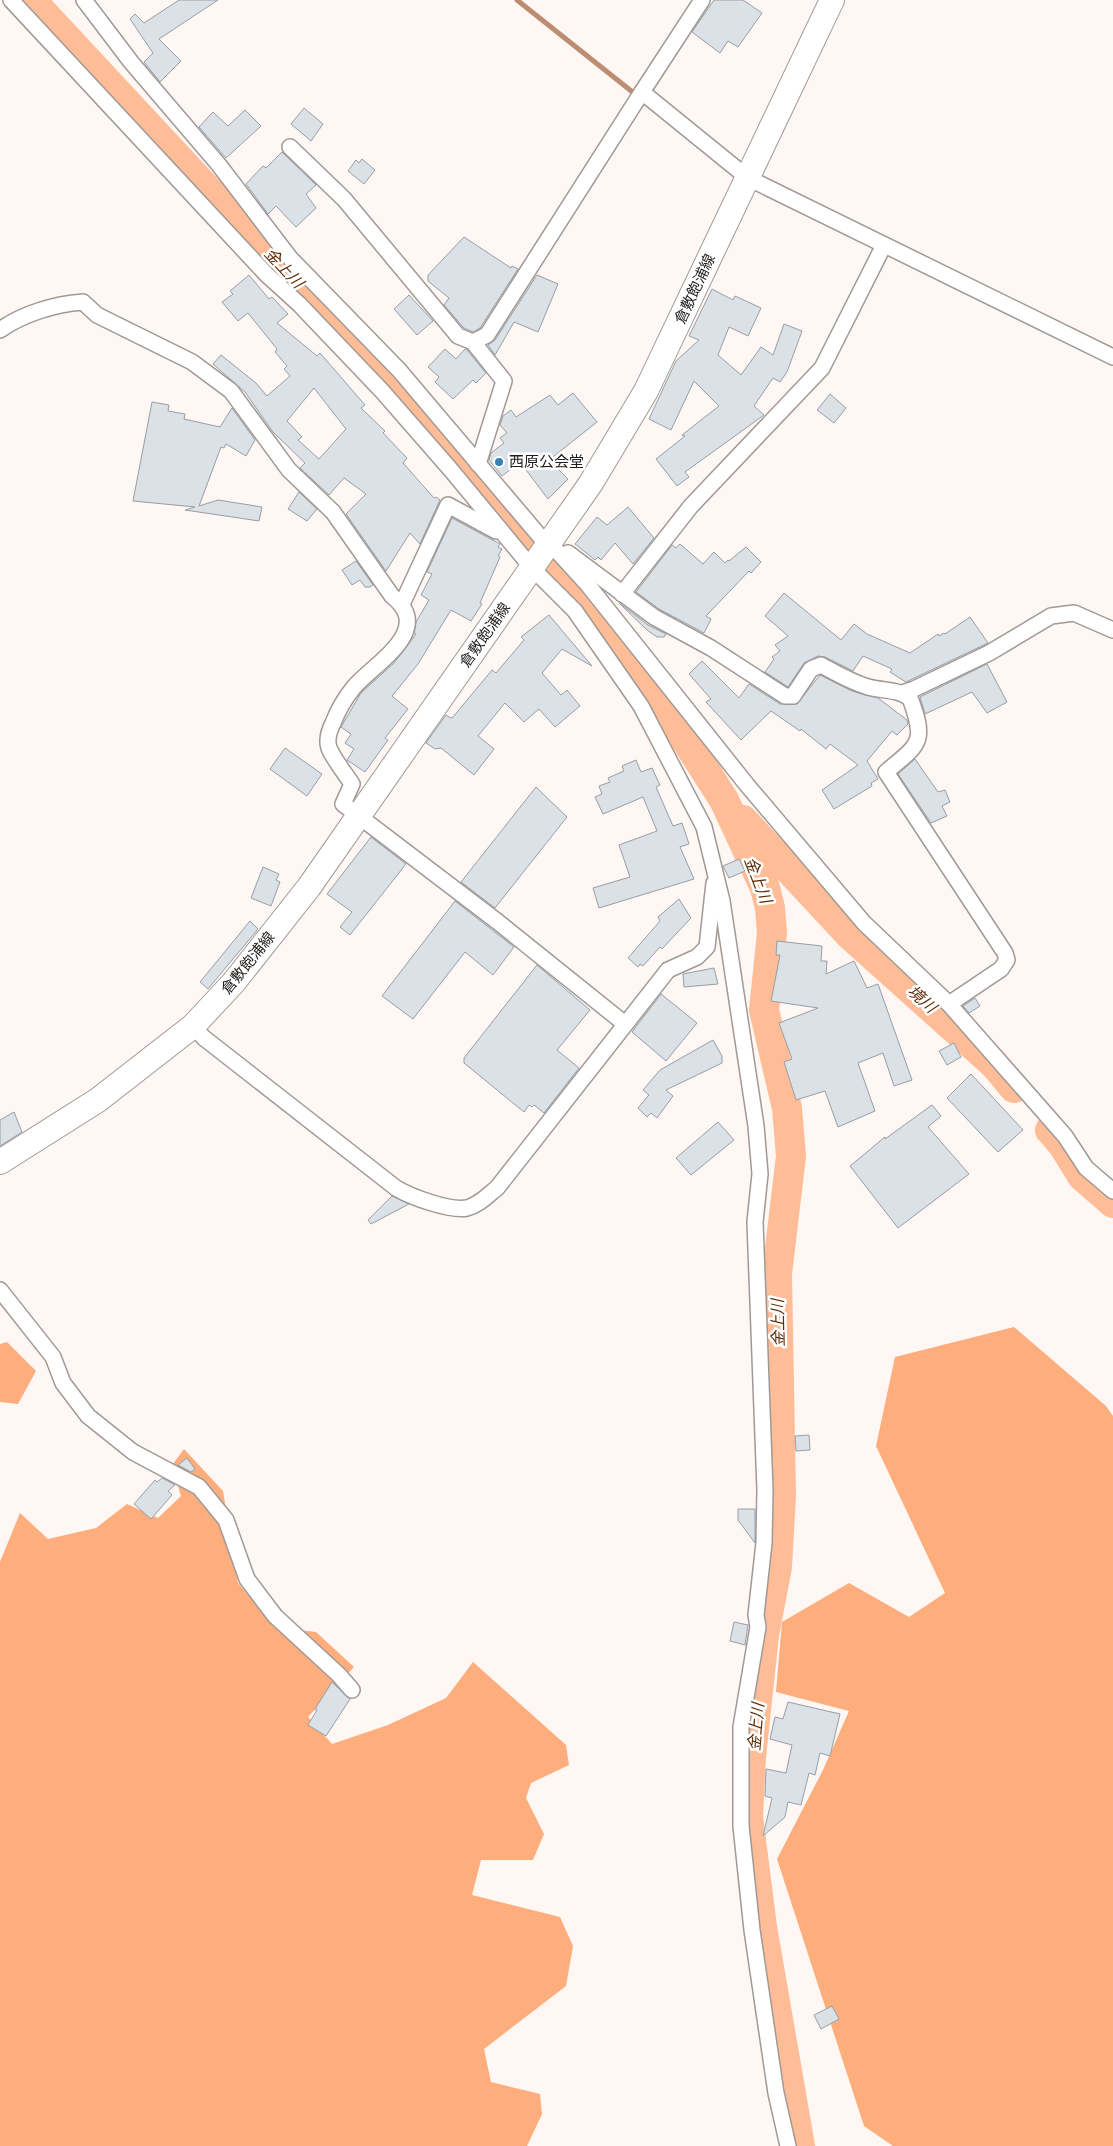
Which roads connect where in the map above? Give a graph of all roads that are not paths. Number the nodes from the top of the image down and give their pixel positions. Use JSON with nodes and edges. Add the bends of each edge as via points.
{"nodes":[{"id":1,"x":11,"y":0,"type":"edge"},
{"id":2,"x":84,"y":0,"type":"edge"},
{"id":3,"x":702,"y":0,"type":"edge"},
{"id":4,"x":832,"y":0,"type":"edge"},
{"id":5,"x":642,"y":92,"type":"junction"},
{"id":6,"x":290,"y":147,"type":"dead end"},
{"id":7,"x":748,"y":178,"type":"junction"},
{"id":8,"x":884,"y":245,"type":"junction"},
{"id":9,"x":0,"y":330,"type":"edge"},
{"id":10,"x":473,"y":342,"type":"junction"},
{"id":11,"x":1113,"y":357,"type":"edge"},
{"id":12,"x":478,"y":464,"type":"junction"},
{"id":13,"x":502,"y":534,"type":"junction"},
{"id":14,"x":552,"y":548,"type":"junction"},
{"id":15,"x":532,"y":568,"type":"junction"},
{"id":16,"x":622,"y":594,"type":"junction"},
{"id":17,"x":402,"y":604,"type":"junction"},
{"id":18,"x":1113,"y":630,"type":"edge"},
{"id":19,"x":902,"y":692,"type":"junction"},
{"id":20,"x":358,"y":814,"type":"junction"},
{"id":21,"x":715,"y":879,"type":"junction"},
{"id":22,"x":949,"y":1004,"type":"junction"},
{"id":23,"x":625,"y":1024,"type":"junction"},
{"id":24,"x":193,"y":1026,"type":"junction"},
{"id":25,"x":0,"y":1162,"type":"edge"},
{"id":26,"x":1113,"y":1191,"type":"edge"},
{"id":27,"x":0,"y":1290,"type":"edge"},
{"id":28,"x":352,"y":1690,"type":"dead end"},
{"id":29,"x":788,"y":2146,"type":"edge"}],
"edges":[{"from":1,"to":13,"type":"street","via":[[266,274],[300,304],[382,391]]},
{"from":2,"to":12,"type":"street","via":[[131,62],[219,165],[290,258],[399,370]]},
{"from":3,"to":5,"type":"street"},
{"from":4,"to":7,"type":"main road","name":"倉敷飽浦線"},
{"from":5,"to":7,"type":"street"},
{"from":5,"to":10,"type":"street","via":[[487,335]]},
{"from":6,"to":10,"type":"street","via":[[344,199],[458,336]]},
{"from":7,"to":8,"type":"street"},
{"from":7,"to":14,"type":"main road","name":"倉敷飽浦線","via":[[646,391]]},
{"from":8,"to":11,"type":"street"},
{"from":8,"to":16,"type":"street","via":[[822,368],[691,506]]},
{"from":9,"to":17,"type":"street","via":[[15,319],[72,302],[83,302],[97,315],[192,362],[231,391],[289,470],[333,512],[392,596]]},
{"from":10,"to":12,"type":"street","via":[[504,382]]},
{"from":12,"to":14,"type":"street"},
{"from":13,"to":15,"type":"street"},
{"from":13,"to":17,"type":"street","via":[[448,505]]},
{"from":14,"to":15,"type":"main road","name":"倉敷飽浦線"},
{"from":14,"to":16,"type":"street","via":[[567,552]]},
{"from":14,"to":22,"type":"street","via":[[671,687],[747,784],[864,923]]},
{"from":15,"to":20,"type":"main road","name":"倉敷飽浦線"},
{"from":15,"to":21,"type":"street","via":[[575,611],[641,706],[704,827]]},
{"from":16,"to":19,"type":"street","via":[[654,617],[711,648],[785,696],[793,696],[811,670],[821,665],[868,687]]},
{"from":17,"to":20,"type":"street","via":[[408,623],[404,637],[354,687],[328,734],[329,748],[352,784],[343,804]]},
{"from":18,"to":19,"type":"street","via":[[1074,613],[1051,616],[989,653],[914,690]]},
{"from":19,"to":22,"type":"street","via":[[910,698],[920,733],[918,743],[886,772],[1007,960],[1001,969]]},
{"from":20,"to":23,"type":"street"},
{"from":20,"to":24,"type":"main road","name":"倉敷飽浦線","via":[[276,929],[234,982]]},
{"from":21,"to":23,"type":"street","via":[[707,947],[697,957],[668,970]]},
{"from":21,"to":29,"type":"street","via":[[725,921],[756,1126],[760,1174],[755,1222],[764,1543],[756,1615],[758,1627],[741,1727],[741,1826],[774,2084]]},
{"from":22,"to":26,"type":"street","via":[[1065,1136],[1086,1168]]},
{"from":23,"to":24,"type":"street","via":[[497,1188],[477,1204],[466,1208],[425,1201],[396,1188],[204,1038]]},
{"from":24,"to":25,"type":"main road","name":"倉敷飽浦線","via":[[98,1100]]},
{"from":27,"to":28,"type":"street","via":[[53,1357],[63,1383],[88,1416],[133,1452],[199,1487],[226,1520],[247,1580],[269,1609]]}]}
